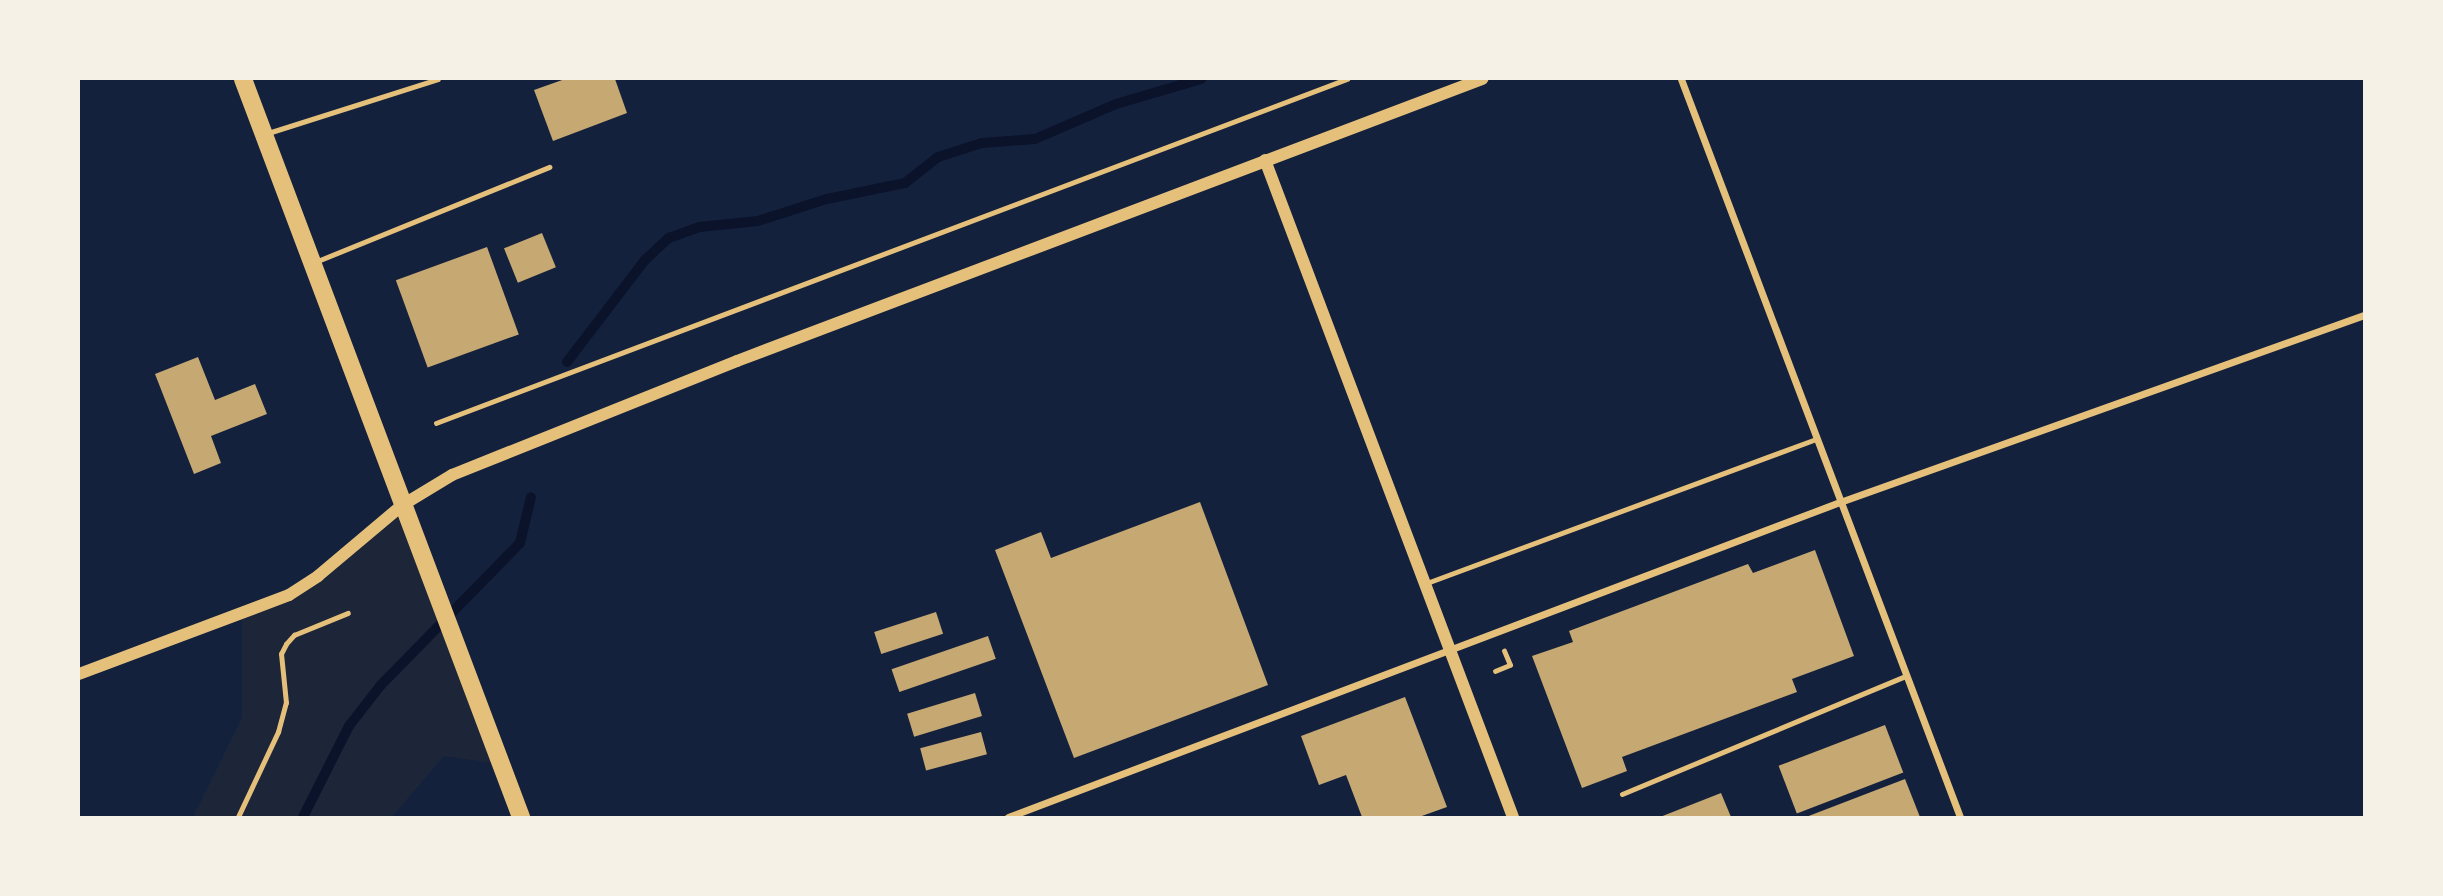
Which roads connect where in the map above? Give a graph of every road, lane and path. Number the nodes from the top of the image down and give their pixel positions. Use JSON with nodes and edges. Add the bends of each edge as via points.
{"nodes":[{"id":1,"x":243,"y":79,"type":"edge"},
{"id":2,"x":438,"y":79,"type":"edge"},
{"id":3,"x":1348,"y":79,"type":"edge"},
{"id":4,"x":1482,"y":79,"type":"edge"},
{"id":5,"x":1681,"y":79,"type":"edge"},
{"id":6,"x":264,"y":134,"type":"junction"},
{"id":7,"x":1265,"y":160,"type":"junction"},
{"id":8,"x":549,"y":167,"type":"dead end"},
{"id":9,"x":312,"y":263,"type":"junction"},
{"id":10,"x":2364,"y":315,"type":"edge"},
{"id":11,"x":436,"y":423,"type":"dead end"},
{"id":12,"x":1816,"y":439,"type":"junction"},
{"id":13,"x":1840,"y":502,"type":"junction"},
{"id":14,"x":401,"y":506,"type":"junction"},
{"id":15,"x":1424,"y":584,"type":"junction"},
{"id":16,"x":348,"y":613,"type":"dead end"},
{"id":17,"x":1503,"y":649,"type":"dead end"},
{"id":18,"x":1450,"y":650,"type":"junction"},
{"id":19,"x":1495,"y":671,"type":"dead end"},
{"id":20,"x":79,"y":674,"type":"edge"},
{"id":21,"x":1906,"y":676,"type":"junction"},
{"id":22,"x":1622,"y":794,"type":"dead end"},
{"id":23,"x":238,"y":817,"type":"edge"},
{"id":24,"x":521,"y":817,"type":"edge"},
{"id":25,"x":1008,"y":817,"type":"edge"},
{"id":26,"x":1513,"y":817,"type":"edge"},
{"id":27,"x":1960,"y":817,"type":"edge"}],
"edges":[{"from":1,"to":6,"type":"main road"},
{"from":2,"to":6,"type":"lane"},
{"from":3,"to":11,"type":"path"},
{"from":4,"to":7,"type":"street"},
{"from":5,"to":12,"type":"street"},
{"from":6,"to":9,"type":"main road"},
{"from":7,"to":14,"type":"street","via":[[656,393],[452,475]]},
{"from":7,"to":15,"type":"street"},
{"from":8,"to":9,"type":"lane"},
{"from":9,"to":14,"type":"main road"},
{"from":10,"to":13,"type":"street"},
{"from":12,"to":13,"type":"street"},
{"from":12,"to":15,"type":"lane"},
{"from":13,"to":18,"type":"street"},
{"from":13,"to":21,"type":"street"},
{"from":14,"to":20,"type":"street","via":[[289,595]]},
{"from":14,"to":24,"type":"main road"},
{"from":15,"to":18,"type":"street"},
{"from":16,"to":23,"type":"path","via":[[295,635],[286,644],[281,654],[286,702],[278,732]]},
{"from":17,"to":19,"type":"path","via":[[1510,665]]},
{"from":18,"to":25,"type":"street"},
{"from":18,"to":26,"type":"street"},
{"from":21,"to":22,"type":"lane"},
{"from":21,"to":27,"type":"street"}]}
